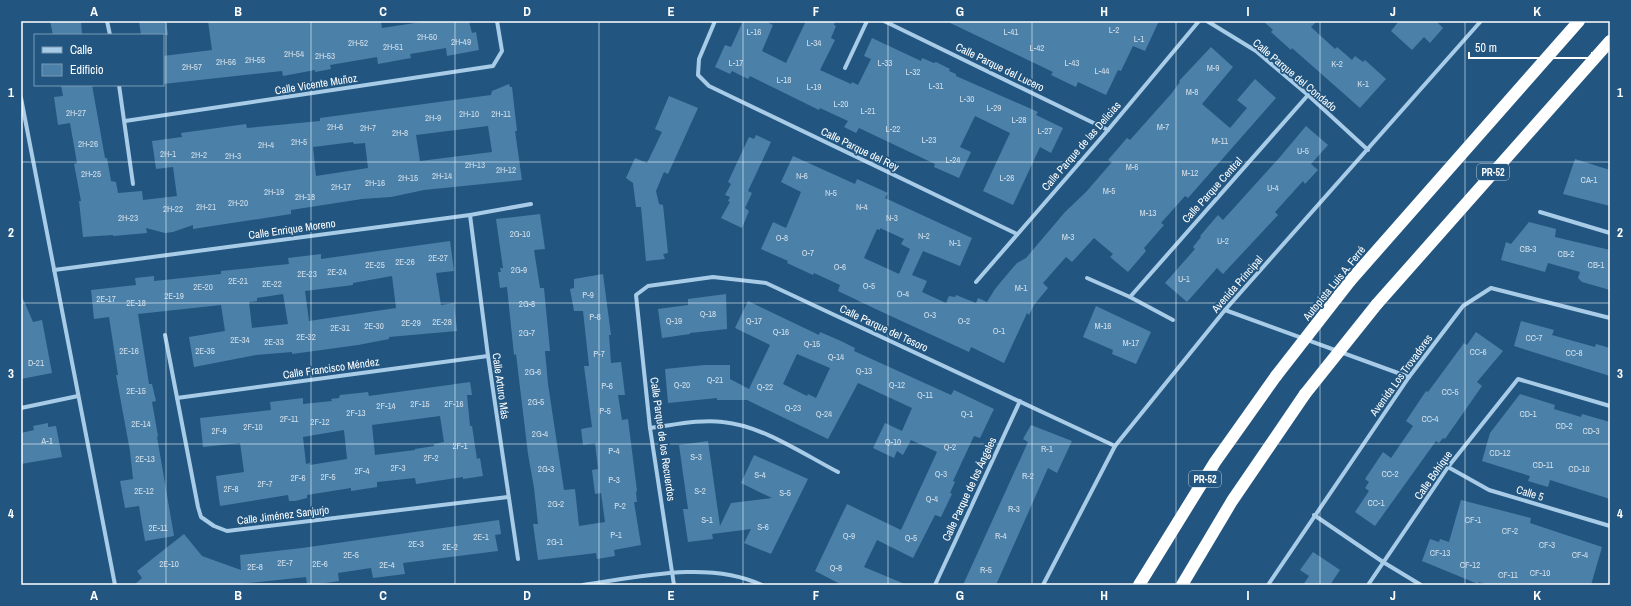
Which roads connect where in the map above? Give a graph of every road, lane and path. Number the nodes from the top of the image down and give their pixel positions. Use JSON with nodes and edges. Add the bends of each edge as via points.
{"nodes":[{"id":1,"x":107,"y":21,"type":"edge"},
{"id":2,"x":497,"y":21,"type":"edge"},
{"id":3,"x":715,"y":21,"type":"edge"},
{"id":4,"x":867,"y":21,"type":"edge"},
{"id":5,"x":884,"y":21,"type":"edge"},
{"id":6,"x":1199,"y":21,"type":"edge"},
{"id":7,"x":1207,"y":21,"type":"edge"},
{"id":8,"x":1481,"y":21,"type":"edge"},
{"id":9,"x":1579,"y":21,"type":"edge"},
{"id":10,"x":110,"y":34,"type":"edge"},
{"id":11,"x":1610,"y":41,"type":"edge"},
{"id":12,"x":845,"y":68,"type":"dead end"},
{"id":13,"x":119,"y":86,"type":"edge"},
{"id":14,"x":1308,"y":95,"type":"junction"},
{"id":15,"x":21,"y":98,"type":"edge"},
{"id":16,"x":125,"y":121,"type":"junction"},
{"id":17,"x":1108,"y":130,"type":"junction"},
{"id":18,"x":1368,"y":150,"type":"junction"},
{"id":19,"x":133,"y":184,"type":"dead end"},
{"id":20,"x":531,"y":204,"type":"dead end"},
{"id":21,"x":1540,"y":212,"type":"dead end"},
{"id":22,"x":470,"y":215,"type":"junction"},
{"id":23,"x":1610,"y":233,"type":"edge"},
{"id":24,"x":1017,"y":234,"type":"junction"},
{"id":25,"x":54,"y":270,"type":"junction"},
{"id":26,"x":1087,"y":278,"type":"dead end"},
{"id":27,"x":976,"y":282,"type":"dead end"},
{"id":28,"x":636,"y":295,"type":"joint"},
{"id":29,"x":1130,"y":297,"type":"junction"},
{"id":30,"x":1225,"y":310,"type":"junction"},
{"id":31,"x":1610,"y":318,"type":"edge"},
{"id":32,"x":1173,"y":320,"type":"dead end"},
{"id":33,"x":165,"y":335,"type":"dead end"},
{"id":34,"x":488,"y":356,"type":"junction"},
{"id":35,"x":1409,"y":377,"type":"junction"},
{"id":36,"x":78,"y":396,"type":"junction"},
{"id":37,"x":177,"y":398,"type":"junction"},
{"id":38,"x":1020,"y":401,"type":"junction"},
{"id":39,"x":1610,"y":406,"type":"edge"},
{"id":40,"x":21,"y":408,"type":"edge"},
{"id":41,"x":650,"y":428,"type":"junction"},
{"id":42,"x":1115,"y":446,"type":"junction"},
{"id":43,"x":1448,"y":467,"type":"junction"},
{"id":44,"x":838,"y":472,"type":"dead end"},
{"id":45,"x":508,"y":497,"type":"junction"},
{"id":46,"x":1314,"y":515,"type":"junction"},
{"id":47,"x":1610,"y":526,"type":"edge"},
{"id":48,"x":518,"y":559,"type":"dead end"},
{"id":49,"x":1383,"y":562,"type":"junction"},
{"id":50,"x":673,"y":572,"type":"junction"},
{"id":51,"x":115,"y":585,"type":"edge"},
{"id":52,"x":583,"y":585,"type":"edge"},
{"id":53,"x":674,"y":585,"type":"edge"},
{"id":54,"x":762,"y":585,"type":"edge"},
{"id":55,"x":935,"y":585,"type":"edge"},
{"id":56,"x":1043,"y":585,"type":"edge"},
{"id":57,"x":1139,"y":585,"type":"edge"},
{"id":58,"x":1182,"y":585,"type":"edge"},
{"id":59,"x":1268,"y":585,"type":"edge"},
{"id":60,"x":1368,"y":585,"type":"edge"},
{"id":61,"x":1421,"y":585,"type":"edge"}],
"edges":[{"from":1,"to":10,"type":"street"},
{"from":2,"to":16,"type":"street","name":"Calle Vicente Muñoz","via":[[502,51],[493,66]]},
{"from":3,"to":24,"type":"street","name":"Calle Parque del Rey","via":[[699,59],[698,75],[709,86]]},
{"from":4,"to":12,"type":"street"},
{"from":5,"to":17,"type":"street","name":"Calle Parque del Lucero"},
{"from":6,"to":17,"type":"street","name":"Calle Parque de las Delicias"},
{"from":7,"to":14,"type":"street","name":"Calle Parque del Condado","via":[[1256,51]]},
{"from":8,"to":18,"type":"street","name":"Avenida Principal"},
{"from":9,"to":57,"type":"highway","name":"Autopista Luis A. Ferré","number":"PR-52","bridge":true,"via":[[1350,281],[1276,376],[1215,462]]},
{"from":11,"to":58,"type":"highway","number":"PR-52","bridge":true,"via":[[1377,304],[1304,394],[1232,501]]},
{"from":13,"to":16,"type":"street"},
{"from":14,"to":18,"type":"street","name":"Calle Parque del Condado"},
{"from":14,"to":29,"type":"street","name":"Calle Parque Central"},
{"from":15,"to":25,"type":"street"},
{"from":16,"to":19,"type":"street"},
{"from":17,"to":24,"type":"street","name":"Calle Parque de las Delicias"},
{"from":18,"to":30,"type":"street","name":"Avenida Principal"},
{"from":20,"to":22,"type":"street","name":"Calle Enrique Moreno"},
{"from":21,"to":23,"type":"street"},
{"from":22,"to":25,"type":"street","name":"Calle Enrique Moreno"},
{"from":22,"to":34,"type":"street","name":"Calle Arturo Más"},
{"from":24,"to":27,"type":"street","name":"Calle Parque de las Delicias"},
{"from":25,"to":36,"type":"street"},
{"from":26,"to":29,"type":"street"},
{"from":28,"to":38,"type":"street","name":"Calle Parque del Tesoro","via":[[648,286],[713,277],[766,283]]},
{"from":28,"to":41,"type":"street","name":"Calle Parque de los Recuerdos"},
{"from":29,"to":32,"type":"street"},
{"from":30,"to":35,"type":"street"},
{"from":30,"to":42,"type":"street","name":"Avenida Principal"},
{"from":31,"to":35,"type":"street","name":"Avenida Los Trovadores","via":[[1491,288],[1463,306]]},
{"from":33,"to":37,"type":"street","name":"Calle Jiménez Sanjurjo"},
{"from":34,"to":37,"type":"street","name":"Calle Francisco Méndez"},
{"from":34,"to":45,"type":"street","name":"Calle Arturo Más"},
{"from":35,"to":46,"type":"street","name":"Avenida Los Trovadores"},
{"from":36,"to":40,"type":"street"},
{"from":36,"to":51,"type":"street"},
{"from":37,"to":45,"type":"street","name":"Calle Jiménez Sanjurjo","via":[[201,517],[227,531]]},
{"from":38,"to":42,"type":"street","name":"Calle Parque del Tesoro"},
{"from":38,"to":55,"type":"street","name":"Calle Parque de los Ángeles"},
{"from":39,"to":43,"type":"street","name":"Calle Bohíque","via":[[1518,379]]},
{"from":41,"to":44,"type":"street","via":[[696,422],[723,422],[751,427]]},
{"from":41,"to":50,"type":"street","name":"Calle Parque de los Recuerdos"},
{"from":42,"to":56,"type":"street","name":"Avenida Principal"},
{"from":43,"to":47,"type":"street","name":"Calle 5","via":[[1489,490]]},
{"from":43,"to":49,"type":"street","name":"Calle Bohíque"},
{"from":45,"to":48,"type":"street","name":"Calle Arturo Más"},
{"from":46,"to":49,"type":"street"},
{"from":46,"to":59,"type":"street","name":"Avenida Los Trovadores"},
{"from":49,"to":60,"type":"street","name":"Calle Bohíque"},
{"from":49,"to":61,"type":"street"},
{"from":50,"to":52,"type":"street"},
{"from":50,"to":53,"type":"street","name":"Calle Parque de los Recuerdos"},
{"from":50,"to":54,"type":"street","via":[[718,574]]}]}
